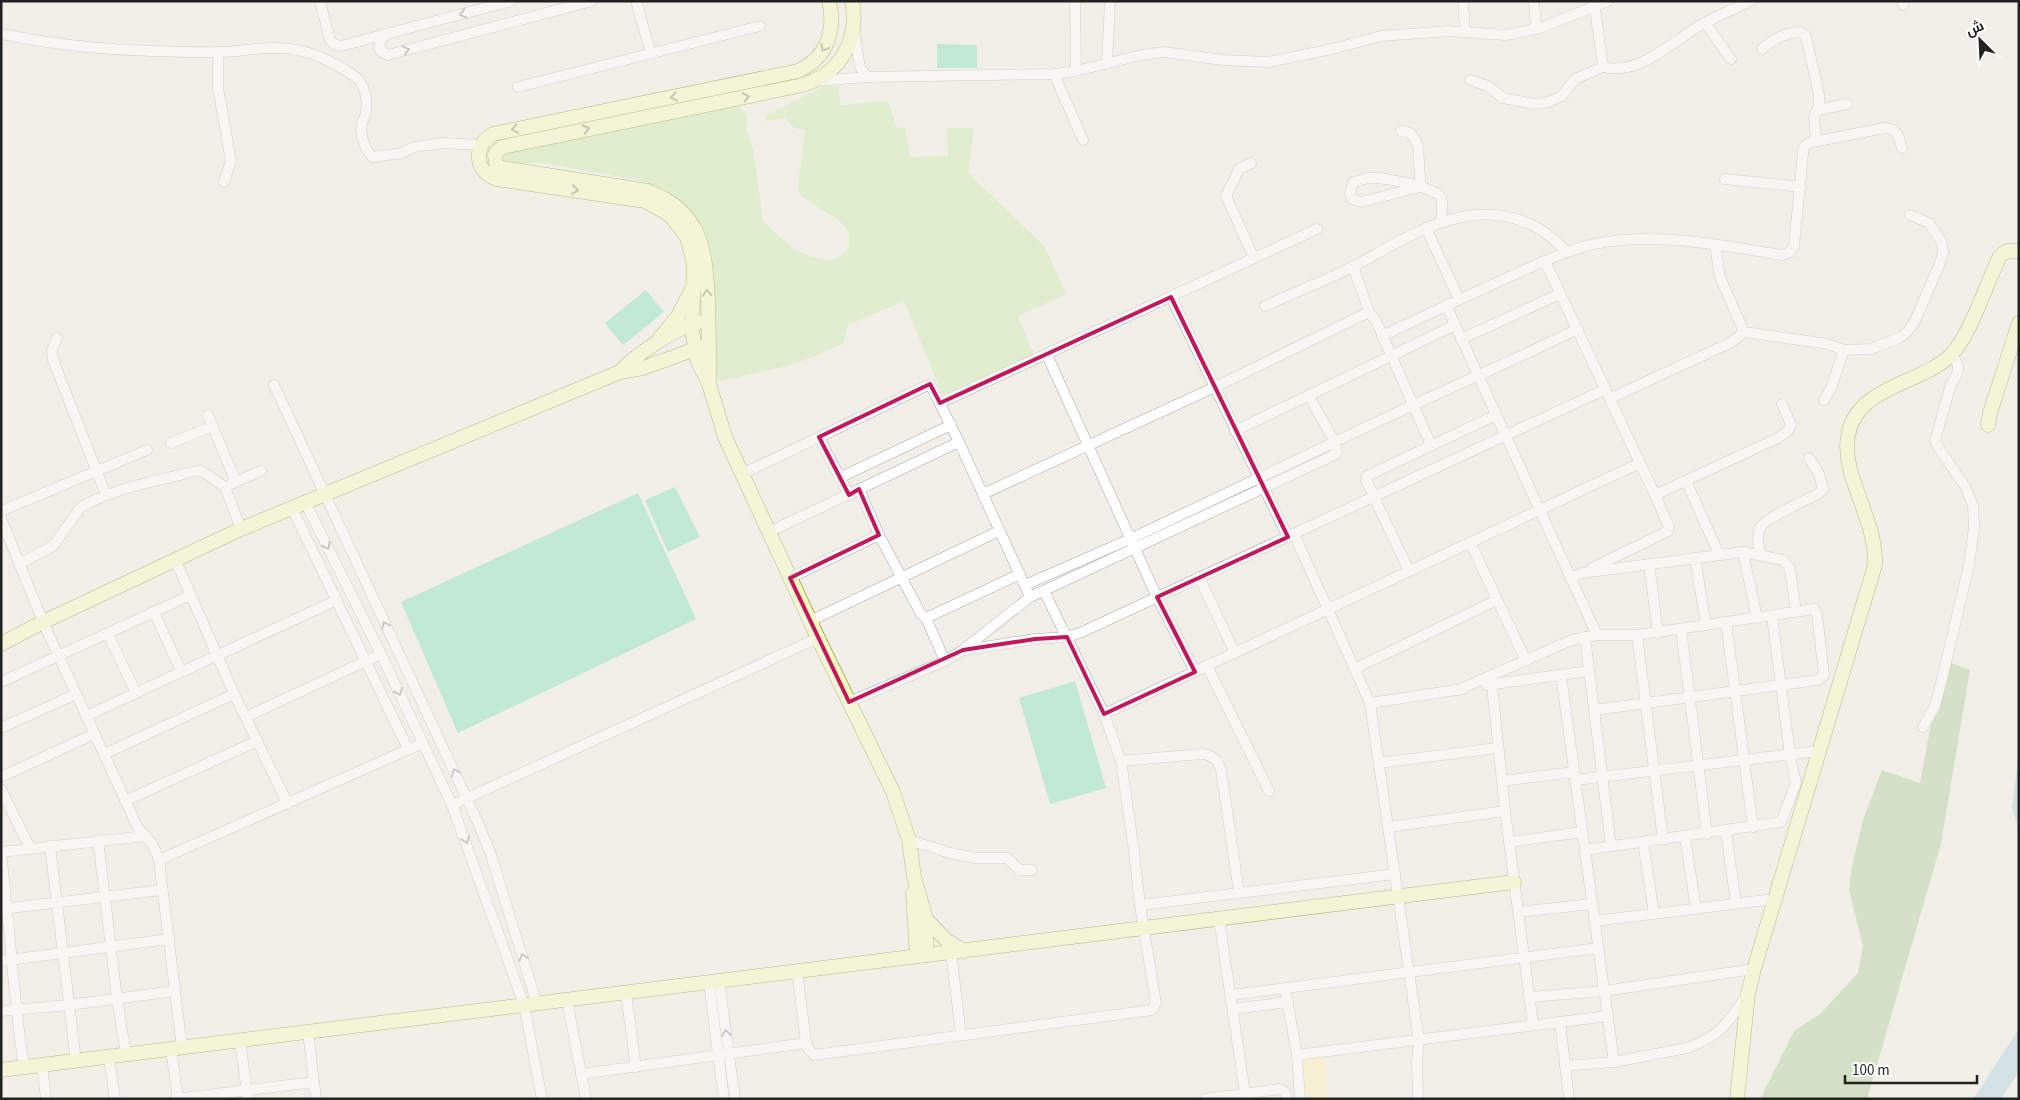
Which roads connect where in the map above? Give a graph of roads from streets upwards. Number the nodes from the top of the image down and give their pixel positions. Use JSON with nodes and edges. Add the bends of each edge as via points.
{"nodes":[{"id":1,"x":320,"y":1,"type":"edge"},
{"id":2,"x":510,"y":1,"type":"edge"},
{"id":3,"x":592,"y":1,"type":"edge"},
{"id":4,"x":636,"y":1,"type":"edge"},
{"id":5,"x":829,"y":1,"type":"edge"},
{"id":6,"x":852,"y":1,"type":"edge"},
{"id":7,"x":1075,"y":1,"type":"edge"},
{"id":8,"x":1110,"y":1,"type":"edge"},
{"id":9,"x":1463,"y":1,"type":"edge"},
{"id":10,"x":1534,"y":1,"type":"edge"},
{"id":11,"x":1608,"y":1,"type":"edge"},
{"id":12,"x":1751,"y":1,"type":"edge"},
{"id":13,"x":1595,"y":3,"type":"edge"},
{"id":14,"x":1705,"y":23,"type":"junction"},
{"id":15,"x":760,"y":26,"type":"dead end"},
{"id":16,"x":854,"y":28,"type":"junction"},
{"id":17,"x":1536,"y":29,"type":"junction"},
{"id":18,"x":1465,"y":32,"type":"junction"},
{"id":19,"x":388,"y":33,"type":"junction"},
{"id":20,"x":1,"y":34,"type":"edge"},
{"id":21,"x":366,"y":39,"type":"junction"},
{"id":22,"x":379,"y":48,"type":"junction"},
{"id":23,"x":1762,"y":49,"type":"dead end"},
{"id":24,"x":218,"y":52,"type":"junction"},
{"id":25,"x":651,"y":54,"type":"junction"},
{"id":26,"x":1731,"y":59,"type":"dead end"},
{"id":27,"x":1107,"y":64,"type":"junction"},
{"id":28,"x":1603,"y":68,"type":"junction"},
{"id":29,"x":1076,"y":71,"type":"junction"},
{"id":30,"x":1054,"y":74,"type":"junction"},
{"id":31,"x":867,"y":77,"type":"junction"},
{"id":32,"x":1470,"y":80,"type":"dead end"},
{"id":33,"x":814,"y":81,"type":"junction"},
{"id":34,"x":518,"y":87,"type":"dead end"},
{"id":35,"x":1847,"y":104,"type":"dead end"},
{"id":36,"x":1818,"y":110,"type":"junction"},
{"id":37,"x":1401,"y":131,"type":"dead end"},
{"id":38,"x":1083,"y":140,"type":"dead end"},
{"id":39,"x":1816,"y":141,"type":"junction"},
{"id":40,"x":481,"y":144,"type":"junction"},
{"id":41,"x":1902,"y":148,"type":"dead end"},
{"id":42,"x":1251,"y":163,"type":"dead end"},
{"id":43,"x":1725,"y":179,"type":"dead end"},
{"id":44,"x":224,"y":182,"type":"dead end"},
{"id":45,"x":1801,"y":187,"type":"junction"},
{"id":46,"x":1420,"y":188,"type":"junction"},
{"id":47,"x":1910,"y":215,"type":"dead end"},
{"id":48,"x":1441,"y":222,"type":"junction"},
{"id":49,"x":1426,"y":228,"type":"junction"},
{"id":50,"x":1317,"y":230,"type":"dead end"},
{"id":51,"x":1715,"y":245,"type":"junction"},
{"id":52,"x":2019,"y":251,"type":"edge"},
{"id":53,"x":1568,"y":252,"type":"junction"},
{"id":54,"x":1254,"y":258,"type":"junction"},
{"id":55,"x":1545,"y":260,"type":"junction"},
{"id":56,"x":1353,"y":266,"type":"junction"},
{"id":57,"x":694,"y":286,"type":"junction"},
{"id":58,"x":1560,"y":294,"type":"junction"},
{"id":59,"x":1171,"y":297,"type":"junction"},
{"id":60,"x":1459,"y":299,"type":"junction"},
{"id":61,"x":1446,"y":305,"type":"junction"},
{"id":62,"x":1265,"y":306,"type":"dead end"},
{"id":63,"x":1369,"y":312,"type":"junction"},
{"id":64,"x":709,"y":322,"type":"junction"},
{"id":65,"x":2019,"y":323,"type":"edge"},
{"id":66,"x":692,"y":324,"type":"junction"},
{"id":67,"x":1455,"y":325,"type":"junction"},
{"id":68,"x":1578,"y":329,"type":"junction"},
{"id":69,"x":1744,"y":332,"type":"junction"},
{"id":70,"x":1382,"y":336,"type":"junction"},
{"id":71,"x":57,"y":338,"type":"dead end"},
{"id":72,"x":1461,"y":339,"type":"junction"},
{"id":73,"x":709,"y":341,"type":"junction"},
{"id":74,"x":654,"y":346,"type":"junction"},
{"id":75,"x":695,"y":350,"type":"junction"},
{"id":76,"x":1844,"y":350,"type":"junction"},
{"id":77,"x":1046,"y":355,"type":"junction"},
{"id":78,"x":1390,"y":355,"type":"junction"},
{"id":79,"x":1950,"y":356,"type":"junction"},
{"id":80,"x":673,"y":358,"type":"junction"},
{"id":81,"x":620,"y":372,"type":"junction"},
{"id":82,"x":1478,"y":377,"type":"junction"},
{"id":83,"x":706,"y":379,"type":"junction"},
{"id":84,"x":274,"y":384,"type":"dead end"},
{"id":85,"x":1215,"y":387,"type":"junction"},
{"id":86,"x":1608,"y":394,"type":"junction"},
{"id":87,"x":1308,"y":396,"type":"junction"},
{"id":88,"x":1824,"y":400,"type":"dead end"},
{"id":89,"x":940,"y":404,"type":"junction"},
{"id":90,"x":1782,"y":404,"type":"dead end"},
{"id":91,"x":1411,"y":405,"type":"junction"},
{"id":92,"x":1496,"y":415,"type":"junction"},
{"id":93,"x":208,"y":416,"type":"dead end"},
{"id":94,"x":951,"y":425,"type":"junction"},
{"id":95,"x":1988,"y":425,"type":"dead end"},
{"id":96,"x":212,"y":426,"type":"junction"},
{"id":97,"x":1235,"y":430,"type":"junction"},
{"id":98,"x":1506,"y":436,"type":"junction"},
{"id":99,"x":819,"y":437,"type":"junction"},
{"id":100,"x":959,"y":442,"type":"junction"},
{"id":101,"x":1335,"y":442,"type":"junction"},
{"id":102,"x":170,"y":443,"type":"dead end"},
{"id":103,"x":1431,"y":445,"type":"junction"},
{"id":104,"x":1088,"y":447,"type":"junction"},
{"id":105,"x":147,"y":450,"type":"dead end"},
{"id":106,"x":1809,"y":458,"type":"dead end"},
{"id":107,"x":1640,"y":463,"type":"junction"},
{"id":108,"x":95,"y":471,"type":"junction"},
{"id":109,"x":261,"y":471,"type":"dead end"},
{"id":110,"x":742,"y":474,"type":"junction"},
{"id":111,"x":839,"y":478,"type":"junction"},
{"id":112,"x":1258,"y":478,"type":"junction"},
{"id":113,"x":1686,"y":481,"type":"junction"},
{"id":114,"x":236,"y":482,"type":"junction"},
{"id":115,"x":225,"y":487,"type":"junction"},
{"id":116,"x":1263,"y":488,"type":"junction"},
{"id":117,"x":860,"y":489,"type":"junction"},
{"id":118,"x":325,"y":494,"type":"junction"},
{"id":119,"x":983,"y":494,"type":"junction"},
{"id":120,"x":106,"y":495,"type":"junction"},
{"id":121,"x":848,"y":495,"type":"junction"},
{"id":122,"x":1655,"y":495,"type":"junction"},
{"id":123,"x":1375,"y":496,"type":"junction"},
{"id":124,"x":299,"y":505,"type":"junction"},
{"id":125,"x":1539,"y":510,"type":"junction"},
{"id":126,"x":1,"y":511,"type":"edge"},
{"id":127,"x":1,"y":518,"type":"edge"},
{"id":128,"x":241,"y":529,"type":"junction"},
{"id":129,"x":999,"y":531,"type":"junction"},
{"id":130,"x":769,"y":532,"type":"junction"},
{"id":131,"x":879,"y":535,"type":"junction"},
{"id":132,"x":1291,"y":535,"type":"junction"},
{"id":133,"x":1470,"y":542,"type":"junction"},
{"id":134,"x":1132,"y":544,"type":"junction"},
{"id":135,"x":1743,"y":552,"type":"junction"},
{"id":136,"x":1719,"y":554,"type":"junction"},
{"id":137,"x":1760,"y":555,"type":"junction"},
{"id":138,"x":1695,"y":558,"type":"junction"},
{"id":139,"x":175,"y":559,"type":"junction"},
{"id":140,"x":19,"y":564,"type":"junction"},
{"id":141,"x":1649,"y":564,"type":"junction"},
{"id":142,"x":1409,"y":571,"type":"junction"},
{"id":143,"x":1582,"y":573,"type":"junction"},
{"id":144,"x":1020,"y":574,"type":"junction"},
{"id":145,"x":903,"y":577,"type":"junction"},
{"id":146,"x":1200,"y":577,"type":"junction"},
{"id":147,"x":790,"y":578,"type":"junction"},
{"id":148,"x":1570,"y":578,"type":"junction"},
{"id":149,"x":1025,"y":584,"type":"junction"},
{"id":150,"x":1044,"y":590,"type":"junction"},
{"id":151,"x":190,"y":595,"type":"junction"},
{"id":152,"x":1030,"y":597,"type":"junction"},
{"id":153,"x":1157,"y":597,"type":"junction"},
{"id":154,"x":337,"y":600,"type":"junction"},
{"id":155,"x":1497,"y":600,"type":"junction"},
{"id":156,"x":1328,"y":610,"type":"junction"},
{"id":157,"x":154,"y":612,"type":"junction"},
{"id":158,"x":1796,"y":612,"type":"junction"},
{"id":159,"x":1772,"y":616,"type":"junction"},
{"id":160,"x":926,"y":618,"type":"junction"},
{"id":161,"x":1756,"y":618,"type":"junction"},
{"id":162,"x":810,"y":621,"type":"junction"},
{"id":163,"x":42,"y":622,"type":"junction"},
{"id":164,"x":1726,"y":622,"type":"junction"},
{"id":165,"x":1706,"y":625,"type":"junction"},
{"id":166,"x":1681,"y":629,"type":"junction"},
{"id":167,"x":1658,"y":632,"type":"junction"},
{"id":168,"x":108,"y":634,"type":"junction"},
{"id":169,"x":1597,"y":635,"type":"junction"},
{"id":170,"x":1637,"y":636,"type":"junction"},
{"id":171,"x":1585,"y":637,"type":"junction"},
{"id":172,"x":818,"y":638,"type":"junction"},
{"id":173,"x":1067,"y":638,"type":"junction"},
{"id":174,"x":1,"y":644,"type":"edge"},
{"id":175,"x":963,"y":650,"type":"junction"},
{"id":176,"x":1235,"y":653,"type":"junction"},
{"id":177,"x":381,"y":654,"type":"junction"},
{"id":178,"x":217,"y":655,"type":"junction"},
{"id":179,"x":58,"y":656,"type":"junction"},
{"id":180,"x":366,"y":661,"type":"junction"},
{"id":181,"x":945,"y":661,"type":"junction"},
{"id":182,"x":1526,"y":661,"type":"junction"},
{"id":183,"x":1207,"y":666,"type":"junction"},
{"id":184,"x":1354,"y":669,"type":"junction"},
{"id":185,"x":1589,"y":670,"type":"junction"},
{"id":186,"x":181,"y":671,"type":"junction"},
{"id":187,"x":1195,"y":672,"type":"junction"},
{"id":188,"x":1561,"y":675,"type":"junction"},
{"id":189,"x":1,"y":682,"type":"edge"},
{"id":190,"x":1781,"y":684,"type":"junction"},
{"id":191,"x":1492,"y":685,"type":"junction"},
{"id":192,"x":1458,"y":690,"type":"junction"},
{"id":193,"x":1734,"y":690,"type":"junction"},
{"id":194,"x":136,"y":692,"type":"junction"},
{"id":195,"x":76,"y":694,"type":"junction"},
{"id":196,"x":234,"y":694,"type":"junction"},
{"id":197,"x":1690,"y":697,"type":"junction"},
{"id":198,"x":848,"y":702,"type":"junction"},
{"id":199,"x":1370,"y":703,"type":"junction"},
{"id":200,"x":1646,"y":703,"type":"junction"},
{"id":201,"x":1594,"y":710,"type":"junction"},
{"id":202,"x":1104,"y":714,"type":"junction"},
{"id":203,"x":86,"y":716,"type":"junction"},
{"id":204,"x":246,"y":717,"type":"junction"},
{"id":205,"x":1923,"y":727,"type":"dead end"},
{"id":206,"x":1,"y":728,"type":"edge"},
{"id":207,"x":94,"y":734,"type":"junction"},
{"id":208,"x":258,"y":741,"type":"junction"},
{"id":209,"x":423,"y":743,"type":"junction"},
{"id":210,"x":1497,"y":748,"type":"junction"},
{"id":211,"x":408,"y":749,"type":"junction"},
{"id":212,"x":1819,"y":751,"type":"junction"},
{"id":213,"x":104,"y":754,"type":"junction"},
{"id":214,"x":1790,"y":755,"type":"junction"},
{"id":215,"x":1744,"y":760,"type":"junction"},
{"id":216,"x":1120,"y":761,"type":"junction"},
{"id":217,"x":1379,"y":763,"type":"junction"},
{"id":218,"x":1700,"y":765,"type":"junction"},
{"id":219,"x":1655,"y":770,"type":"junction"},
{"id":220,"x":1575,"y":776,"type":"junction"},
{"id":221,"x":1,"y":777,"type":"edge"},
{"id":222,"x":1602,"y":777,"type":"junction"},
{"id":223,"x":1502,"y":781,"type":"junction"},
{"id":224,"x":1269,"y":791,"type":"dead end"},
{"id":225,"x":2,"y":794,"type":"edge"},
{"id":226,"x":467,"y":798,"type":"junction"},
{"id":227,"x":126,"y":801,"type":"junction"},
{"id":228,"x":288,"y":804,"type":"junction"},
{"id":229,"x":452,"y":804,"type":"junction"},
{"id":230,"x":1505,"y":811,"type":"junction"},
{"id":231,"x":1388,"y":827,"type":"junction"},
{"id":232,"x":1753,"y":828,"type":"junction"},
{"id":233,"x":1726,"y":831,"type":"junction"},
{"id":234,"x":1582,"y":832,"type":"junction"},
{"id":235,"x":1707,"y":834,"type":"junction"},
{"id":236,"x":146,"y":836,"type":"junction"},
{"id":237,"x":1684,"y":837,"type":"junction"},
{"id":238,"x":98,"y":840,"type":"junction"},
{"id":239,"x":909,"y":840,"type":"junction"},
{"id":240,"x":1663,"y":840,"type":"junction"},
{"id":241,"x":1510,"y":842,"type":"junction"},
{"id":242,"x":1643,"y":842,"type":"junction"},
{"id":243,"x":50,"y":846,"type":"junction"},
{"id":244,"x":1611,"y":846,"type":"junction"},
{"id":245,"x":30,"y":848,"type":"junction"},
{"id":246,"x":1585,"y":850,"type":"junction"},
{"id":247,"x":1,"y":853,"type":"edge"},
{"id":248,"x":159,"y":860,"type":"junction"},
{"id":249,"x":1032,"y":870,"type":"dead end"},
{"id":250,"x":1395,"y":874,"type":"junction"},
{"id":251,"x":1514,"y":882,"type":"junction"},
{"id":252,"x":162,"y":890,"type":"junction"},
{"id":253,"x":1239,"y":892,"type":"junction"},
{"id":254,"x":106,"y":896,"type":"junction"},
{"id":255,"x":1398,"y":897,"type":"junction"},
{"id":256,"x":1774,"y":899,"type":"junction"},
{"id":257,"x":57,"y":902,"type":"junction"},
{"id":258,"x":1592,"y":904,"type":"junction"},
{"id":259,"x":1736,"y":904,"type":"junction"},
{"id":260,"x":1140,"y":905,"type":"junction"},
{"id":261,"x":4,"y":909,"type":"edge"},
{"id":262,"x":1696,"y":909,"type":"junction"},
{"id":263,"x":1518,"y":912,"type":"junction"},
{"id":264,"x":1654,"y":914,"type":"junction"},
{"id":265,"x":920,"y":918,"type":"junction"},
{"id":266,"x":1219,"y":919,"type":"junction"},
{"id":267,"x":1595,"y":921,"type":"junction"},
{"id":268,"x":1144,"y":928,"type":"junction"},
{"id":269,"x":169,"y":939,"type":"junction"},
{"id":270,"x":111,"y":946,"type":"junction"},
{"id":271,"x":1598,"y":948,"type":"junction"},
{"id":272,"x":958,"y":951,"type":"junction"},
{"id":273,"x":63,"y":952,"type":"junction"},
{"id":274,"x":921,"y":956,"type":"junction"},
{"id":275,"x":1524,"y":958,"type":"junction"},
{"id":276,"x":896,"y":959,"type":"junction"},
{"id":277,"x":6,"y":960,"type":"edge"},
{"id":278,"x":1754,"y":970,"type":"junction"},
{"id":279,"x":797,"y":971,"type":"junction"},
{"id":280,"x":1409,"y":972,"type":"junction"},
{"id":281,"x":714,"y":982,"type":"junction"},
{"id":282,"x":1285,"y":988,"type":"junction"},
{"id":283,"x":1604,"y":990,"type":"junction"},
{"id":284,"x":175,"y":991,"type":"junction"},
{"id":285,"x":626,"y":993,"type":"junction"},
{"id":286,"x":1748,"y":994,"type":"junction"},
{"id":287,"x":1232,"y":995,"type":"junction"},
{"id":288,"x":1530,"y":997,"type":"junction"},
{"id":289,"x":117,"y":998,"type":"junction"},
{"id":290,"x":567,"y":1000,"type":"junction"},
{"id":291,"x":1288,"y":1002,"type":"junction"},
{"id":292,"x":531,"y":1004,"type":"junction"},
{"id":293,"x":69,"y":1005,"type":"junction"},
{"id":294,"x":15,"y":1009,"type":"junction"},
{"id":295,"x":1233,"y":1009,"type":"junction"},
{"id":296,"x":1,"y":1011,"type":"edge"},
{"id":297,"x":1608,"y":1016,"type":"junction"},
{"id":298,"x":1560,"y":1022,"type":"junction"},
{"id":299,"x":1533,"y":1025,"type":"junction"},
{"id":300,"x":308,"y":1032,"type":"junction"},
{"id":301,"x":962,"y":1035,"type":"junction"},
{"id":302,"x":240,"y":1040,"type":"junction"},
{"id":303,"x":1419,"y":1041,"type":"junction"},
{"id":304,"x":806,"y":1043,"type":"junction"},
{"id":305,"x":177,"y":1048,"type":"junction"},
{"id":306,"x":126,"y":1055,"type":"junction"},
{"id":307,"x":723,"y":1055,"type":"junction"},
{"id":308,"x":1296,"y":1056,"type":"junction"},
{"id":309,"x":109,"y":1057,"type":"junction"},
{"id":310,"x":76,"y":1061,"type":"junction"},
{"id":311,"x":1614,"y":1062,"type":"junction"},
{"id":312,"x":42,"y":1065,"type":"junction"},
{"id":313,"x":1565,"y":1066,"type":"junction"},
{"id":314,"x":24,"y":1067,"type":"junction"},
{"id":315,"x":636,"y":1067,"type":"junction"},
{"id":316,"x":1,"y":1070,"type":"edge"},
{"id":317,"x":581,"y":1074,"type":"junction"},
{"id":318,"x":314,"y":1082,"type":"junction"},
{"id":319,"x":1245,"y":1093,"type":"junction"},
{"id":320,"x":247,"y":1095,"type":"edge"},
{"id":321,"x":46,"y":1099,"type":"edge"},
{"id":322,"x":115,"y":1099,"type":"edge"},
{"id":323,"x":177,"y":1099,"type":"edge"},
{"id":324,"x":316,"y":1099,"type":"edge"},
{"id":325,"x":542,"y":1099,"type":"edge"},
{"id":326,"x":586,"y":1099,"type":"edge"},
{"id":327,"x":724,"y":1099,"type":"edge"},
{"id":328,"x":735,"y":1099,"type":"edge"},
{"id":329,"x":1205,"y":1099,"type":"edge"},
{"id":330,"x":1287,"y":1099,"type":"edge"},
{"id":331,"x":1300,"y":1099,"type":"edge"},
{"id":332,"x":1418,"y":1099,"type":"edge"},
{"id":333,"x":1569,"y":1099,"type":"edge"},
{"id":334,"x":1737,"y":1099,"type":"edge"}],
"edges":[{"from":1,"to":21,"type":"street","via":[[330,40],[334,44],[341,46]]},
{"from":2,"to":19,"type":"street","one_way":true},
{"from":22,"to":3,"type":"street","one_way":true,"via":[[384,54],[391,54]]},
{"from":4,"to":25,"type":"street"},
{"from":5,"to":40,"type":"street","one_way":true,"via":[[832,26],[826,46],[817,59],[798,71],[498,132]]},
{"from":6,"to":16,"type":"street"},
{"from":7,"to":29,"type":"street"},
{"from":8,"to":27,"type":"street"},
{"from":9,"to":18,"type":"street"},
{"from":10,"to":17,"type":"street"},
{"from":11,"to":13,"type":"street"},
{"from":12,"to":14,"type":"street"},
{"from":13,"to":17,"type":"street","via":[[1572,16]]},
{"from":13,"to":28,"type":"street"},
{"from":14,"to":26,"type":"street"},
{"from":14,"to":28,"type":"street","via":[[1650,59],[1636,65]]},
{"from":15,"to":25,"type":"street"},
{"from":16,"to":31,"type":"street","via":[[860,67]]},
{"from":16,"to":33,"type":"street","via":[[841,60]]},
{"from":17,"to":18,"type":"street","via":[[1506,35]]},
{"from":18,"to":27,"type":"street","via":[[1380,36],[1268,62],[1164,52]]},
{"from":19,"to":21,"type":"street"},
{"from":19,"to":22,"type":"street"},
{"from":20,"to":24,"type":"street","via":[[86,46]]},
{"from":21,"to":22,"type":"street"},
{"from":23,"to":36,"type":"street","via":[[1783,34],[1804,34],[1819,96]]},
{"from":24,"to":40,"type":"street","via":[[296,50],[355,76],[361,82],[367,102],[362,122],[363,140],[368,153],[374,157],[443,142]]},
{"from":24,"to":44,"type":"street","via":[[218,88],[232,161]]},
{"from":25,"to":34,"type":"street"},
{"from":27,"to":29,"type":"street"},
{"from":28,"to":32,"type":"street","via":[[1575,80],[1562,96],[1534,104],[1503,98],[1488,86]]},
{"from":29,"to":30,"type":"street"},
{"from":30,"to":31,"type":"street"},
{"from":30,"to":38,"type":"street"},
{"from":31,"to":33,"type":"street"},
{"from":64,"to":33,"type":"street","one_way":true,"via":[[702,243],[689,220],[672,203],[639,189],[502,168],[495,161],[495,154],[502,147]]},
{"from":35,"to":36,"type":"street"},
{"from":36,"to":39,"type":"street","via":[[1814,117]]},
{"from":37,"to":46,"type":"street","via":[[1410,133],[1418,144]]},
{"from":39,"to":41,"type":"street","via":[[1889,128],[1897,132]]},
{"from":39,"to":45,"type":"street","via":[[1804,147]]},
{"from":40,"to":57,"type":"street","one_way":true,"via":[[480,166],[491,177],[636,199],[662,210],[687,237],[693,255]]},
{"from":42,"to":54,"type":"street","via":[[1239,169],[1226,196]]},
{"from":43,"to":45,"type":"street"},
{"from":45,"to":51,"type":"street","via":[[1794,246],[1790,252],[1782,254]]},
{"from":46,"to":46,"type":"street","via":[[1369,178],[1353,182],[1350,193],[1352,199],[1361,202]]},
{"from":46,"to":48,"type":"street","via":[[1441,198]]},
{"from":47,"to":76,"type":"street","via":[[1929,222],[1944,252],[1915,321],[1908,331],[1888,343],[1871,349]]},
{"from":48,"to":49,"type":"street"},
{"from":48,"to":53,"type":"street","via":[[1463,216],[1493,215],[1516,219],[1542,230]]},
{"from":49,"to":56,"type":"street"},
{"from":49,"to":60,"type":"street"},
{"from":50,"to":54,"type":"street"},
{"from":51,"to":53,"type":"street","via":[[1642,238],[1605,242]]},
{"from":51,"to":69,"type":"street","via":[[1720,277]]},
{"from":52,"to":79,"type":"street","via":[[2007,251],[2000,256],[1962,340]]},
{"from":53,"to":55,"type":"street"},
{"from":54,"to":59,"type":"street"},
{"from":55,"to":58,"type":"street"},
{"from":55,"to":60,"type":"street"},
{"from":56,"to":62,"type":"street"},
{"from":56,"to":63,"type":"street"},
{"from":57,"to":66,"type":"street"},
{"from":57,"to":74,"type":"street","via":[[678,316]]},
{"from":58,"to":68,"type":"street"},
{"from":58,"to":72,"type":"street"},
{"from":59,"to":77,"type":"street"},
{"from":59,"to":85,"type":"street"},
{"from":60,"to":61,"type":"street"},
{"from":61,"to":67,"type":"street"},
{"from":61,"to":70,"type":"street"},
{"from":63,"to":70,"type":"street"},
{"from":63,"to":85,"type":"street"},
{"from":64,"to":66,"type":"street"},
{"from":64,"to":73,"type":"street"},
{"from":65,"to":95,"type":"street"},
{"from":66,"to":74,"type":"street"},
{"from":66,"to":75,"type":"street"},
{"from":67,"to":72,"type":"street"},
{"from":67,"to":78,"type":"street"},
{"from":68,"to":82,"type":"street"},
{"from":68,"to":86,"type":"street"},
{"from":69,"to":76,"type":"street","via":[[1828,344]]},
{"from":69,"to":86,"type":"street","via":[[1732,342]]},
{"from":70,"to":78,"type":"street"},
{"from":71,"to":108,"type":"street","via":[[52,350],[53,360]]},
{"from":72,"to":82,"type":"street"},
{"from":73,"to":75,"type":"street"},
{"from":73,"to":83,"type":"street"},
{"from":74,"to":81,"type":"street","via":[[635,357]]},
{"from":75,"to":80,"type":"street"},
{"from":75,"to":83,"type":"street"},
{"from":76,"to":88,"type":"street"},
{"from":77,"to":89,"type":"street"},
{"from":77,"to":104,"type":"street"},
{"from":78,"to":87,"type":"street"},
{"from":78,"to":91,"type":"street"},
{"from":79,"to":205,"type":"street","via":[[1956,360],[1958,372],[1951,384],[1935,441],[1966,488],[1973,506],[1974,528],[1969,565],[1943,675],[1935,706]]},
{"from":79,"to":212,"type":"street","via":[[1923,374],[1869,401],[1852,422],[1848,435],[1848,461],[1872,532],[1875,565]]},
{"from":80,"to":81,"type":"street"},
{"from":80,"to":83,"type":"street","via":[[687,362]]},
{"from":81,"to":118,"type":"street"},
{"from":82,"to":91,"type":"street"},
{"from":82,"to":92,"type":"street"},
{"from":83,"to":110,"type":"street","via":[[725,437]]},
{"from":84,"to":118,"type":"street"},
{"from":85,"to":97,"type":"street"},
{"from":85,"to":104,"type":"street"},
{"from":86,"to":98,"type":"street"},
{"from":86,"to":107,"type":"street"},
{"from":87,"to":97,"type":"street"},
{"from":87,"to":101,"type":"street"},
{"from":89,"to":94,"type":"street"},
{"from":89,"to":99,"type":"street","via":[[930,384]]},
{"from":90,"to":113,"type":"street","via":[[1790,425],[1788,431]]},
{"from":91,"to":101,"type":"street"},
{"from":91,"to":103,"type":"street"},
{"from":92,"to":98,"type":"street"},
{"from":92,"to":103,"type":"street"},
{"from":93,"to":96,"type":"street"},
{"from":94,"to":100,"type":"street"},
{"from":94,"to":111,"type":"street"},
{"from":96,"to":102,"type":"street"},
{"from":96,"to":114,"type":"street"},
{"from":97,"to":112,"type":"street"},
{"from":98,"to":123,"type":"street"},
{"from":98,"to":125,"type":"street"},
{"from":99,"to":110,"type":"street"},
{"from":99,"to":111,"type":"street"},
{"from":100,"to":117,"type":"street"},
{"from":100,"to":119,"type":"street"},
{"from":101,"to":112,"type":"street"},
{"from":101,"to":116,"type":"street","via":[[1338,452],[1332,456]]},
{"from":103,"to":123,"type":"street","via":[[1367,476]]},
{"from":104,"to":119,"type":"street"},
{"from":104,"to":134,"type":"street"},
{"from":105,"to":108,"type":"street"},
{"from":106,"to":137,"type":"street","via":[[1819,474],[1823,489],[1767,520],[1760,528]]},
{"from":107,"to":122,"type":"street"},
{"from":107,"to":125,"type":"street"},
{"from":108,"to":120,"type":"street"},
{"from":108,"to":126,"type":"street"},
{"from":109,"to":114,"type":"street"},
{"from":110,"to":130,"type":"street"},
{"from":111,"to":121,"type":"street"},
{"from":112,"to":116,"type":"street"},
{"from":112,"to":134,"type":"street"},
{"from":113,"to":122,"type":"street"},
{"from":113,"to":136,"type":"street"},
{"from":114,"to":115,"type":"street"},
{"from":115,"to":120,"type":"street","via":[[202,471],[196,471]]},
{"from":115,"to":128,"type":"street"},
{"from":116,"to":132,"type":"street"},
{"from":116,"to":134,"type":"street"},
{"from":117,"to":121,"type":"street"},
{"from":117,"to":131,"type":"street"},
{"from":118,"to":124,"type":"street"},
{"from":226,"to":118,"type":"street","one_way":true},
{"from":119,"to":129,"type":"street"},
{"from":120,"to":140,"type":"street","via":[[80,508],[53,546]]},
{"from":121,"to":130,"type":"street"},
{"from":122,"to":143,"type":"street","via":[[1668,531]]},
{"from":123,"to":132,"type":"street"},
{"from":123,"to":142,"type":"street"},
{"from":124,"to":128,"type":"street"},
{"from":124,"to":154,"type":"street"},
{"from":124,"to":177,"type":"street","one_way":true},
{"from":125,"to":133,"type":"street"},
{"from":125,"to":148,"type":"street"},
{"from":127,"to":140,"type":"street"},
{"from":128,"to":139,"type":"street"},
{"from":129,"to":144,"type":"street"},
{"from":129,"to":145,"type":"street"},
{"from":130,"to":147,"type":"street"},
{"from":131,"to":145,"type":"street"},
{"from":131,"to":147,"type":"street"},
{"from":132,"to":146,"type":"street"},
{"from":132,"to":156,"type":"street"},
{"from":133,"to":142,"type":"street"},
{"from":133,"to":155,"type":"street"},
{"from":134,"to":149,"type":"street"},
{"from":134,"to":150,"type":"street"},
{"from":134,"to":153,"type":"street"},
{"from":135,"to":136,"type":"street"},
{"from":135,"to":137,"type":"street"},
{"from":135,"to":161,"type":"street"},
{"from":136,"to":138,"type":"street"},
{"from":137,"to":158,"type":"street","via":[[1788,563]]},
{"from":138,"to":141,"type":"street"},
{"from":138,"to":165,"type":"street"},
{"from":139,"to":151,"type":"street"},
{"from":139,"to":163,"type":"street"},
{"from":140,"to":163,"type":"street"},
{"from":141,"to":143,"type":"street"},
{"from":141,"to":167,"type":"street"},
{"from":142,"to":156,"type":"street"},
{"from":143,"to":148,"type":"street"},
{"from":144,"to":149,"type":"street"},
{"from":144,"to":160,"type":"street"},
{"from":145,"to":160,"type":"street"},
{"from":145,"to":162,"type":"street"},
{"from":146,"to":153,"type":"street"},
{"from":146,"to":176,"type":"street"},
{"from":147,"to":162,"type":"street"},
{"from":148,"to":169,"type":"street"},
{"from":149,"to":152,"type":"street"},
{"from":150,"to":152,"type":"street"},
{"from":150,"to":173,"type":"street"},
{"from":151,"to":157,"type":"street"},
{"from":151,"to":178,"type":"street"},
{"from":152,"to":175,"type":"street"},
{"from":153,"to":173,"type":"street"},
{"from":153,"to":187,"type":"street"},
{"from":154,"to":178,"type":"street"},
{"from":154,"to":180,"type":"street"},
{"from":155,"to":182,"type":"street"},
{"from":155,"to":184,"type":"street"},
{"from":156,"to":176,"type":"street"},
{"from":156,"to":184,"type":"street"},
{"from":157,"to":168,"type":"street"},
{"from":157,"to":186,"type":"street"},
{"from":158,"to":159,"type":"street"},
{"from":158,"to":190,"type":"street","via":[[1814,609],[1817,614],[1824,675],[1818,680]]},
{"from":159,"to":161,"type":"street"},
{"from":159,"to":190,"type":"street"},
{"from":160,"to":181,"type":"street"},
{"from":161,"to":164,"type":"street"},
{"from":162,"to":172,"type":"street"},
{"from":163,"to":174,"type":"street"},
{"from":163,"to":179,"type":"street"},
{"from":164,"to":165,"type":"street"},
{"from":164,"to":193,"type":"street"},
{"from":165,"to":166,"type":"street"},
{"from":166,"to":167,"type":"street"},
{"from":166,"to":197,"type":"street"},
{"from":167,"to":170,"type":"street"},
{"from":168,"to":179,"type":"street"},
{"from":168,"to":194,"type":"street"},
{"from":169,"to":170,"type":"street"},
{"from":169,"to":171,"type":"street"},
{"from":170,"to":200,"type":"street"},
{"from":171,"to":182,"type":"street"},
{"from":171,"to":185,"type":"street"},
{"from":172,"to":198,"type":"street"},
{"from":172,"to":226,"type":"street"},
{"from":173,"to":175,"type":"street","via":[[1035,639]]},
{"from":173,"to":202,"type":"street"},
{"from":175,"to":181,"type":"street"},
{"from":176,"to":183,"type":"street"},
{"from":177,"to":180,"type":"street"},
{"from":177,"to":209,"type":"street","one_way":true},
{"from":178,"to":186,"type":"street"},
{"from":178,"to":196,"type":"street"},
{"from":179,"to":189,"type":"street"},
{"from":179,"to":195,"type":"street"},
{"from":180,"to":204,"type":"street"},
{"from":180,"to":211,"type":"street"},
{"from":181,"to":198,"type":"street"},
{"from":182,"to":192,"type":"street"},
{"from":183,"to":187,"type":"street"},
{"from":183,"to":224,"type":"street"},
{"from":184,"to":199,"type":"street"},
{"from":185,"to":188,"type":"street"},
{"from":185,"to":201,"type":"street"},
{"from":186,"to":194,"type":"street"},
{"from":187,"to":202,"type":"street"},
{"from":188,"to":191,"type":"street"},
{"from":188,"to":220,"type":"street"},
{"from":190,"to":193,"type":"street"},
{"from":190,"to":214,"type":"street"},
{"from":191,"to":192,"type":"street"},
{"from":191,"to":210,"type":"street"},
{"from":192,"to":199,"type":"street"},
{"from":193,"to":197,"type":"street"},
{"from":193,"to":215,"type":"street"},
{"from":194,"to":203,"type":"street"},
{"from":195,"to":203,"type":"street"},
{"from":195,"to":206,"type":"street"},
{"from":196,"to":204,"type":"street"},
{"from":196,"to":213,"type":"street"},
{"from":197,"to":200,"type":"street"},
{"from":197,"to":218,"type":"street"},
{"from":198,"to":239,"type":"street","via":[[893,792]]},
{"from":199,"to":217,"type":"street"},
{"from":200,"to":201,"type":"street"},
{"from":200,"to":219,"type":"street"},
{"from":201,"to":222,"type":"street"},
{"from":202,"to":216,"type":"street"},
{"from":203,"to":207,"type":"street"},
{"from":204,"to":208,"type":"street"},
{"from":207,"to":213,"type":"street"},
{"from":207,"to":221,"type":"street"},
{"from":208,"to":227,"type":"street"},
{"from":208,"to":228,"type":"street"},
{"from":209,"to":211,"type":"street"},
{"from":209,"to":229,"type":"street"},
{"from":210,"to":217,"type":"street"},
{"from":210,"to":223,"type":"street"},
{"from":211,"to":228,"type":"street"},
{"from":212,"to":214,"type":"street"},
{"from":212,"to":256,"type":"street"},
{"from":213,"to":227,"type":"street"},
{"from":214,"to":215,"type":"street"},
{"from":214,"to":232,"type":"street","via":[[1796,783],[1781,822]]},
{"from":215,"to":218,"type":"street"},
{"from":215,"to":232,"type":"street"},
{"from":216,"to":253,"type":"street","via":[[1201,754],[1210,755],[1217,761]]},
{"from":216,"to":260,"type":"street"},
{"from":217,"to":231,"type":"street"},
{"from":218,"to":219,"type":"street"},
{"from":218,"to":235,"type":"street"},
{"from":219,"to":222,"type":"street"},
{"from":219,"to":240,"type":"street"},
{"from":220,"to":222,"type":"street"},
{"from":220,"to":223,"type":"street"},
{"from":220,"to":234,"type":"street"},
{"from":222,"to":244,"type":"street"},
{"from":223,"to":230,"type":"street"},
{"from":225,"to":245,"type":"street"},
{"from":226,"to":229,"type":"street"},
{"from":292,"to":226,"type":"street","one_way":true,"via":[[491,855]]},
{"from":227,"to":236,"type":"street","via":[[138,828]]},
{"from":228,"to":248,"type":"street"},
{"from":229,"to":292,"type":"street","one_way":true},
{"from":230,"to":231,"type":"street"},
{"from":230,"to":241,"type":"street"},
{"from":231,"to":250,"type":"street"},
{"from":232,"to":233,"type":"street"},
{"from":233,"to":235,"type":"street"},
{"from":233,"to":259,"type":"street"},
{"from":234,"to":241,"type":"street"},
{"from":234,"to":246,"type":"street"},
{"from":235,"to":237,"type":"street"},
{"from":236,"to":238,"type":"street"},
{"from":236,"to":248,"type":"street"},
{"from":237,"to":240,"type":"street"},
{"from":237,"to":262,"type":"street"},
{"from":238,"to":243,"type":"street"},
{"from":238,"to":254,"type":"street"},
{"from":239,"to":249,"type":"street","via":[[976,858],[1007,858],[1020,870]]},
{"from":239,"to":265,"type":"street"},
{"from":240,"to":242,"type":"street"},
{"from":241,"to":251,"type":"street"},
{"from":242,"to":244,"type":"street"},
{"from":242,"to":264,"type":"street"},
{"from":243,"to":245,"type":"street"},
{"from":243,"to":257,"type":"street"},
{"from":244,"to":246,"type":"street"},
{"from":245,"to":247,"type":"street"},
{"from":246,"to":258,"type":"street"},
{"from":247,"to":261,"type":"street"},
{"from":248,"to":252,"type":"street"},
{"from":250,"to":253,"type":"street"},
{"from":250,"to":255,"type":"street"},
{"from":251,"to":255,"type":"street"},
{"from":251,"to":263,"type":"street"},
{"from":252,"to":254,"type":"street"},
{"from":252,"to":269,"type":"street"},
{"from":253,"to":260,"type":"street"},
{"from":254,"to":257,"type":"street"},
{"from":254,"to":270,"type":"street"},
{"from":255,"to":266,"type":"street"},
{"from":255,"to":280,"type":"street"},
{"from":256,"to":259,"type":"street"},
{"from":256,"to":278,"type":"street"},
{"from":257,"to":261,"type":"street"},
{"from":257,"to":273,"type":"street"},
{"from":258,"to":263,"type":"street"},
{"from":258,"to":267,"type":"street"},
{"from":259,"to":262,"type":"street"},
{"from":260,"to":268,"type":"street"},
{"from":261,"to":277,"type":"street"},
{"from":262,"to":264,"type":"street"},
{"from":263,"to":275,"type":"street"},
{"from":264,"to":267,"type":"street"},
{"from":265,"to":272,"type":"street"},
{"from":265,"to":274,"type":"street"},
{"from":265,"to":276,"type":"street","via":[[906,948]]},
{"from":266,"to":268,"type":"street"},
{"from":266,"to":287,"type":"street"},
{"from":267,"to":271,"type":"street"},
{"from":268,"to":272,"type":"street"},
{"from":268,"to":301,"type":"street","via":[[1156,1003],[1152,1010]]},
{"from":269,"to":270,"type":"street"},
{"from":269,"to":284,"type":"street"},
{"from":270,"to":273,"type":"street"},
{"from":270,"to":289,"type":"street"},
{"from":271,"to":275,"type":"street"},
{"from":271,"to":283,"type":"street"},
{"from":272,"to":274,"type":"street"},
{"from":272,"to":301,"type":"street"},
{"from":273,"to":277,"type":"street"},
{"from":273,"to":293,"type":"street"},
{"from":274,"to":276,"type":"street"},
{"from":275,"to":280,"type":"street"},
{"from":275,"to":288,"type":"street"},
{"from":276,"to":279,"type":"street"},
{"from":277,"to":294,"type":"street"},
{"from":278,"to":283,"type":"street"},
{"from":278,"to":286,"type":"street"},
{"from":279,"to":281,"type":"street"},
{"from":279,"to":304,"type":"street"},
{"from":280,"to":282,"type":"street"},
{"from":280,"to":303,"type":"street"},
{"from":281,"to":285,"type":"street"},
{"from":281,"to":307,"type":"street"},
{"from":282,"to":287,"type":"street"},
{"from":282,"to":291,"type":"street"},
{"from":283,"to":288,"type":"street"},
{"from":283,"to":297,"type":"street"},
{"from":284,"to":289,"type":"street"},
{"from":284,"to":305,"type":"street"},
{"from":285,"to":290,"type":"street"},
{"from":285,"to":315,"type":"street"},
{"from":286,"to":311,"type":"street","via":[[1728,1021],[1708,1040],[1687,1048]]},
{"from":286,"to":334,"type":"street"},
{"from":287,"to":295,"type":"street"},
{"from":288,"to":299,"type":"street"},
{"from":289,"to":293,"type":"street"},
{"from":289,"to":306,"type":"street"},
{"from":290,"to":292,"type":"street"},
{"from":290,"to":317,"type":"street"},
{"from":291,"to":295,"type":"street"},
{"from":291,"to":308,"type":"street"},
{"from":292,"to":300,"type":"street"},
{"from":292,"to":325,"type":"street"},
{"from":293,"to":294,"type":"street"},
{"from":293,"to":310,"type":"street"},
{"from":294,"to":296,"type":"street"},
{"from":294,"to":314,"type":"street"},
{"from":295,"to":319,"type":"street"},
{"from":297,"to":298,"type":"street"},
{"from":297,"to":311,"type":"street"},
{"from":298,"to":299,"type":"street"},
{"from":298,"to":313,"type":"street"},
{"from":299,"to":303,"type":"street"},
{"from":300,"to":302,"type":"street"},
{"from":300,"to":318,"type":"street"},
{"from":301,"to":304,"type":"street","via":[[814,1054]]},
{"from":302,"to":305,"type":"street"},
{"from":302,"to":320,"type":"street"},
{"from":303,"to":308,"type":"street"},
{"from":303,"to":332,"type":"street"},
{"from":304,"to":307,"type":"street"},
{"from":305,"to":306,"type":"street"},
{"from":305,"to":323,"type":"street"},
{"from":306,"to":309,"type":"street"},
{"from":307,"to":315,"type":"street"},
{"from":307,"to":327,"type":"street"},
{"from":307,"to":328,"type":"street"},
{"from":308,"to":331,"type":"street"},
{"from":309,"to":310,"type":"street"},
{"from":309,"to":322,"type":"street"},
{"from":310,"to":312,"type":"street"},
{"from":311,"to":313,"type":"street"},
{"from":312,"to":314,"type":"street"},
{"from":312,"to":321,"type":"street"},
{"from":313,"to":333,"type":"street"},
{"from":314,"to":316,"type":"street"},
{"from":315,"to":317,"type":"street"},
{"from":317,"to":326,"type":"street"},
{"from":318,"to":320,"type":"street"},
{"from":318,"to":324,"type":"street"},
{"from":319,"to":329,"type":"street"},
{"from":319,"to":330,"type":"street","via":[[1280,1089]]},
{"from":320,"to":323,"type":"street"}]}
